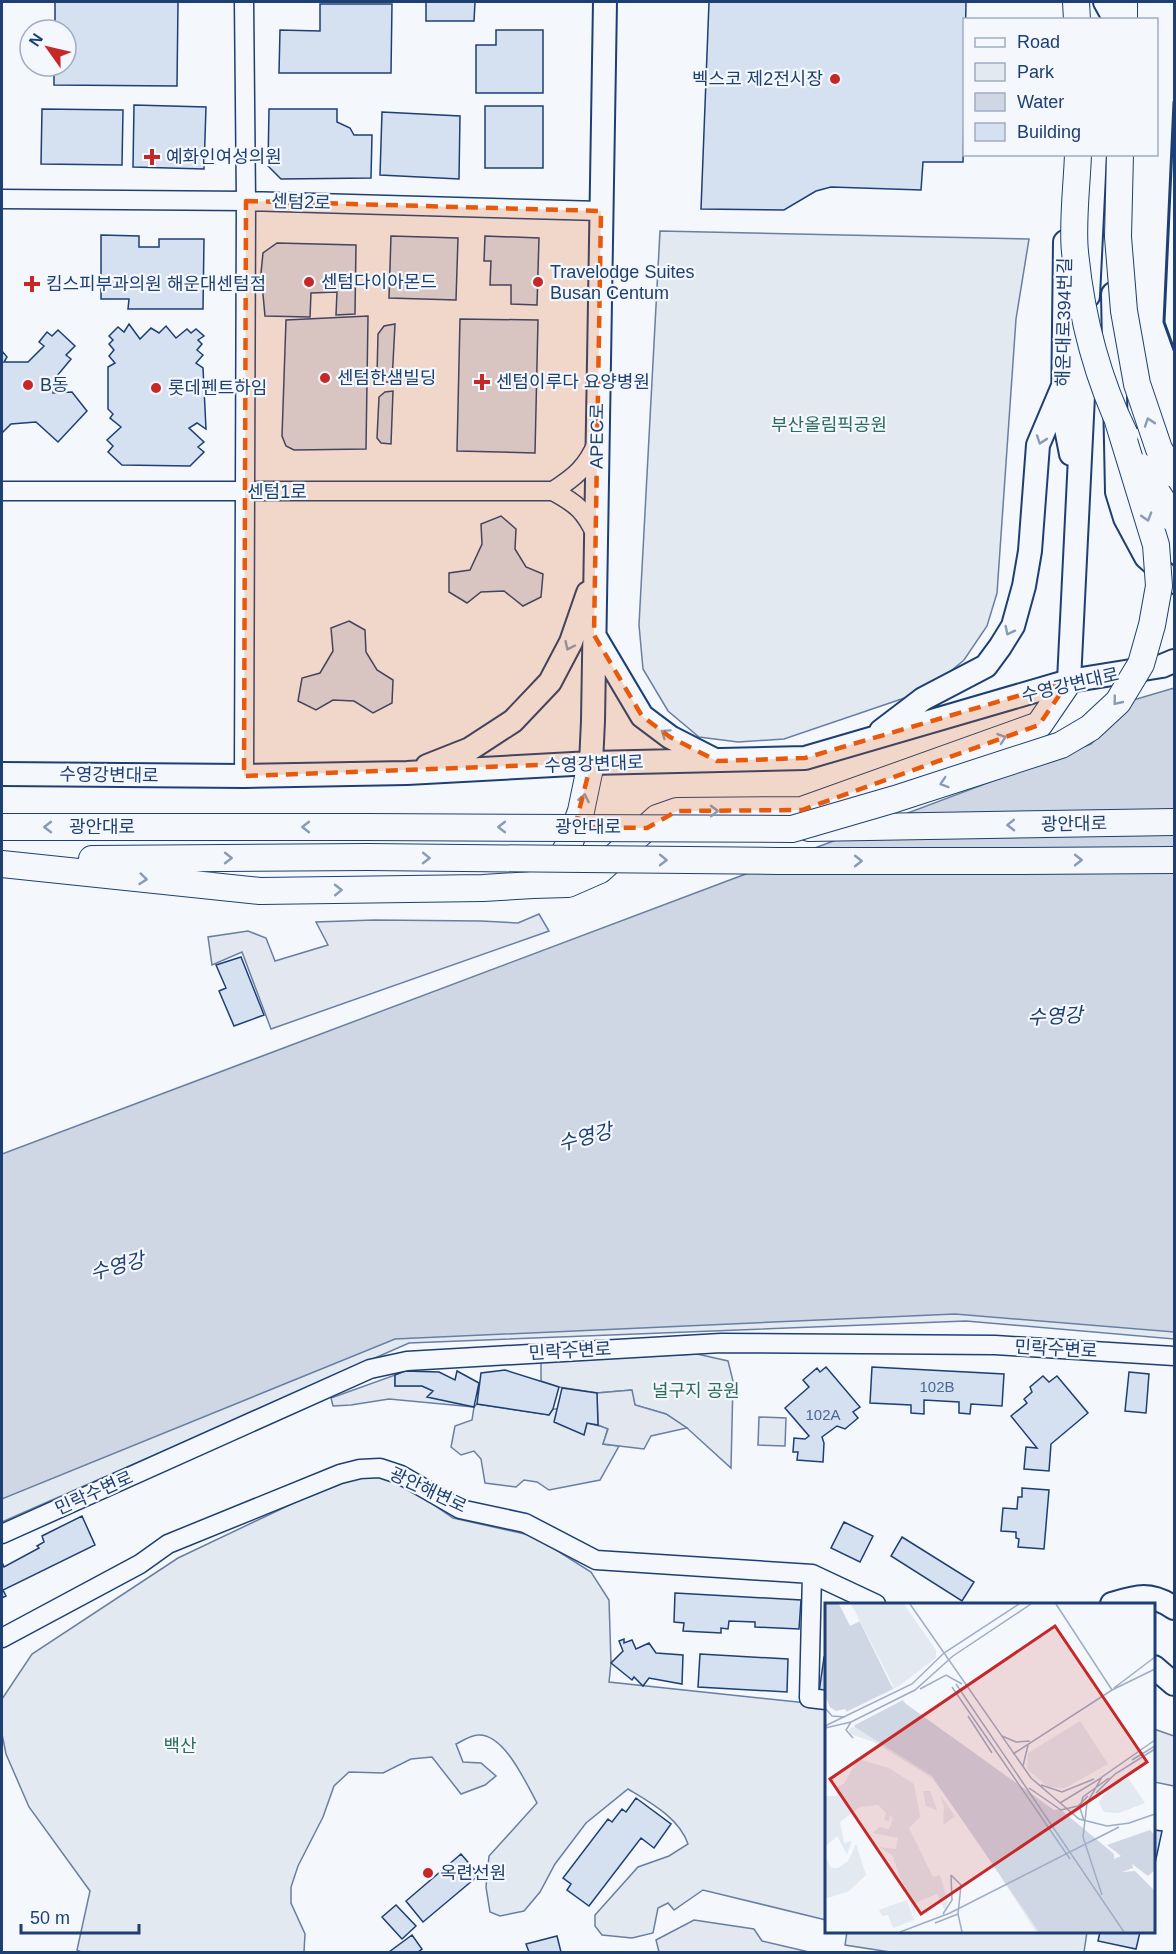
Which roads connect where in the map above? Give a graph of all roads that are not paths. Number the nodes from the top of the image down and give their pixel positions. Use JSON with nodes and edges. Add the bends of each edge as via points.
{"nodes":[{"id":1,"x":244,"y":2,"type":"edge"},
{"id":2,"x":605,"y":2,"type":"edge"},
{"id":3,"x":1064,"y":2,"type":"edge"},
{"id":4,"x":1076,"y":2,"type":"edge"},
{"id":5,"x":1084,"y":2,"type":"edge"},
{"id":6,"x":1104,"y":2,"type":"edge"},
{"id":7,"x":1124,"y":2,"type":"edge"},
{"id":8,"x":1133,"y":2,"type":"edge"},
{"id":9,"x":1065,"y":18,"type":"edge"},
{"id":10,"x":1077,"y":18,"type":"edge"},
{"id":11,"x":1083,"y":18,"type":"edge"},
{"id":12,"x":1102,"y":18,"type":"edge"},
{"id":13,"x":1113,"y":18,"type":"edge"},
{"id":14,"x":1124,"y":18,"type":"edge"},
{"id":15,"x":1132,"y":18,"type":"edge"},
{"id":16,"x":1066,"y":156,"type":"edge"},
{"id":17,"x":1078,"y":156,"type":"edge"},
{"id":18,"x":1095,"y":156,"type":"edge"},
{"id":19,"x":1119,"y":162,"type":"edge"},
{"id":20,"x":2,"y":199,"type":"edge"},
{"id":21,"x":246,"y":201,"type":"junction"},
{"id":22,"x":601,"y":211,"type":"junction"},
{"id":23,"x":1091,"y":228,"type":"junction"},
{"id":24,"x":1112,"y":251,"type":"junction"},
{"id":25,"x":1063,"y":386,"type":"junction"},
{"id":26,"x":1118,"y":421,"type":"junction"},
{"id":27,"x":597,"y":443,"type":"junction"},
{"id":28,"x":1174,"y":474,"type":"edge"},
{"id":29,"x":1078,"y":488,"type":"junction"},
{"id":30,"x":2,"y":491,"type":"edge"},
{"id":31,"x":553,"y":491,"type":"junction"},
{"id":32,"x":245,"y":492,"type":"junction"},
{"id":33,"x":1174,"y":519,"type":"edge"},
{"id":34,"x":596,"y":535,"type":"junction"},
{"id":35,"x":595,"y":571,"type":"junction"},
{"id":36,"x":1174,"y":582,"type":"edge"},
{"id":37,"x":594,"y":635,"type":"junction"},
{"id":38,"x":1174,"y":661,"type":"edge"},
{"id":39,"x":1069,"y":681,"type":"junction"},
{"id":40,"x":870,"y":739,"type":"junction"},
{"id":41,"x":717,"y":761,"type":"junction"},
{"id":42,"x":591,"y":763,"type":"junction"},
{"id":43,"x":2,"y":774,"type":"edge"},
{"id":44,"x":34,"y":774,"type":"junction"},
{"id":45,"x":407,"y":774,"type":"junction"},
{"id":46,"x":244,"y":776,"type":"junction"},
{"id":47,"x":2,"y":782,"type":"edge"},
{"id":48,"x":1174,"y":822,"type":"edge"},
{"id":49,"x":2,"y":827,"type":"edge"},
{"id":50,"x":792,"y":829,"type":"junction"},
{"id":51,"x":1174,"y":860,"type":"edge"},
{"id":52,"x":2,"y":862,"type":"edge"},
{"id":53,"x":533,"y":885,"type":"junction"},
{"id":54,"x":1174,"y":1356,"type":"edge"},
{"id":55,"x":2,"y":1534,"type":"edge"},
{"id":56,"x":812,"y":1574,"type":"junction"},
{"id":57,"x":872,"y":1603,"type":"edge"},
{"id":58,"x":1120,"y":1603,"type":"edge"},
{"id":59,"x":1174,"y":1608,"type":"edge"},
{"id":60,"x":2,"y":1638,"type":"edge"},
{"id":61,"x":1155,"y":1669,"type":"edge"},
{"id":62,"x":1174,"y":1684,"type":"edge"},
{"id":63,"x":825,"y":1700,"type":"edge"}],
"edges":[{"from":1,"to":21,"type":"street"},
{"from":2,"to":22,"type":"main road","name":"APEC로"},
{"from":3,"to":9,"type":"main road"},
{"from":4,"to":10,"type":"highway"},
{"from":5,"to":11,"type":"highway"},
{"from":6,"to":12,"type":"main road"},
{"from":6,"to":13,"type":"main road"},
{"from":7,"to":14,"type":"highway"},
{"from":8,"to":15,"type":"main road"},
{"from":16,"to":25,"type":"main road","name":"해운대로394번길"},
{"from":17,"to":26,"type":"highway","bridge":true,"via":[[1075,250],[1087,326]]},
{"from":18,"to":23,"type":"main road","name":"해운대로394번길"},
{"from":19,"to":23,"type":"main road","name":"해운대로394번길"},
{"from":19,"to":24,"type":"main road","name":"해운대로394번길"},
{"from":28,"to":19,"type":"highway","one_way":true,"bridge":true,"via":[[1159,449],[1137,384],[1124,311],[1118,237]]},
{"from":20,"to":21,"type":"street","name":"센텀2로"},
{"from":21,"to":22,"type":"street","name":"센텀2로"},
{"from":21,"to":32,"type":"street"},
{"from":22,"to":27,"type":"main road","name":"APEC로"},
{"from":23,"to":29,"type":"main road","name":"해운대로394번길"},
{"from":24,"to":29,"type":"main road","name":"해운대로394번길"},
{"from":24,"to":36,"type":"main road","via":[[1118,492],[1125,518],[1146,557]]},
{"from":25,"to":29,"type":"main road","name":"해운대로394번길","via":[[1063,413]]},
{"from":25,"to":40,"type":"main road","one_way":true,"via":[[1038,445],[1030,551],[1013,626],[986,666],[923,699]]},
{"from":26,"to":33,"type":"highway","bridge":true},
{"from":26,"to":50,"type":"highway","one_way":true,"bridge":true,"via":[[1156,545],[1159,586],[1141,664],[1118,702],[1090,728],[1061,746]]},
{"from":27,"to":31,"type":"street","via":[[590,461]]},
{"from":27,"to":34,"type":"main road","name":"APEC로"},
{"from":29,"to":39,"type":"main road","name":"해운대로394번길"},
{"from":30,"to":32,"type":"street","name":"센텀1로"},
{"from":31,"to":32,"type":"street","name":"센텀1로"},
{"from":31,"to":34,"type":"street","via":[[587,515]]},
{"from":32,"to":46,"type":"street"},
{"from":34,"to":35,"type":"main road","name":"APEC로"},
{"from":35,"to":37,"type":"main road","name":"APEC로"},
{"from":35,"to":45,"type":"main road","one_way":true,"via":[[571,642],[550,682],[513,722],[470,749]]},
{"from":41,"to":37,"type":"main road","one_way":true,"via":[[670,737],[642,716]]},
{"from":37,"to":42,"type":"main road","name":"APEC로"},
{"from":38,"to":39,"type":"main road","name":"수영강변대로"},
{"from":39,"to":40,"type":"main road","name":"수영강변대로"},
{"from":53,"to":39,"type":"highway","one_way":true,"via":[[568,884],[600,870],[657,818],[677,811],[802,810],[1039,725]]},
{"from":40,"to":41,"type":"main road","name":"수영강변대로","via":[[806,758]]},
{"from":41,"to":42,"type":"main road","name":"수영강변대로"},
{"from":42,"to":45,"type":"main road","name":"수영강변대로"},
{"from":53,"to":42,"type":"highway","one_way":true,"via":[[554,868],[569,845]]},
{"from":43,"to":44,"type":"main road","name":"수영강변대로"},
{"from":44,"to":46,"type":"main road","name":"수영강변대로"},
{"from":44,"to":47,"type":"main road"},
{"from":45,"to":46,"type":"main road","name":"수영강변대로"},
{"from":48,"to":50,"type":"highway","name":"광안대로","one_way":true,"bridge":true},
{"from":50,"to":49,"type":"highway","name":"광안대로","one_way":true,"bridge":true},
{"from":52,"to":51,"type":"highway","name":"광안대로","one_way":true,"bridge":true,"via":[[368,857]]},
{"from":52,"to":53,"type":"highway","one_way":true,"via":[[260,891]]},
{"from":54,"to":55,"type":"street","name":"민락수변로","via":[[995,1345],[729,1343],[407,1360],[370,1369]]},
{"from":56,"to":57,"type":"street","name":"광안해변로"},
{"from":56,"to":60,"type":"street","name":"광안해변로","via":[[596,1560],[525,1523],[460,1509],[380,1468],[360,1469],[168,1544],[140,1564]]},
{"from":56,"to":63,"type":"street","via":[[809,1698]]},
{"from":58,"to":59,"type":"main road","via":[[1148,1596]]},
{"from":61,"to":62,"type":"main road"}]}
